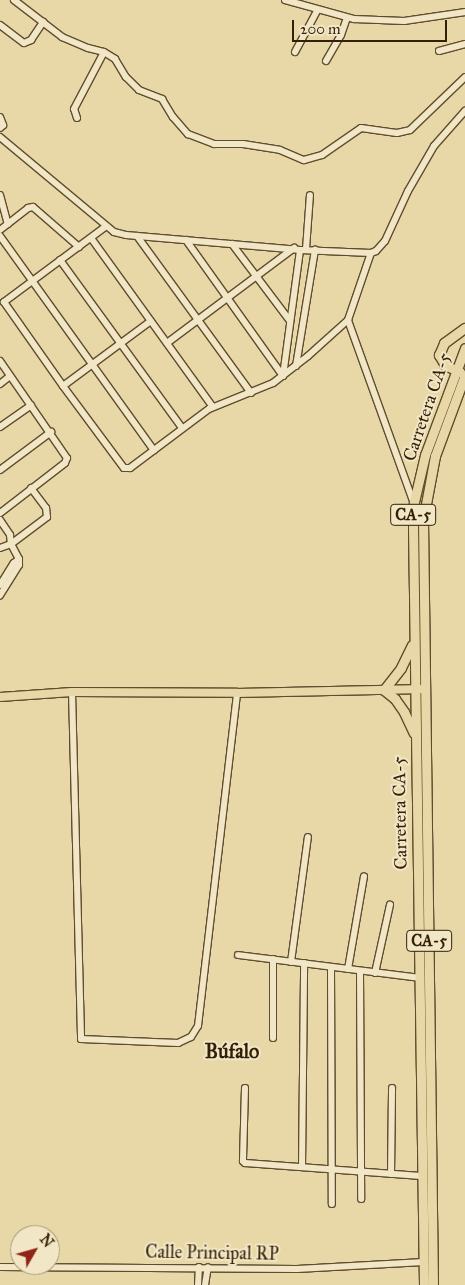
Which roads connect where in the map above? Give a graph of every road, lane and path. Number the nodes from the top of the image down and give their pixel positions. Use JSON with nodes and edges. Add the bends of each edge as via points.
{"nodes":[{"id":1,"x":14,"y":0,"type":"edge"},
{"id":2,"x":285,"y":0,"type":"edge"},
{"id":3,"x":318,"y":11,"type":"junction"},
{"id":4,"x":465,"y":12,"type":"edge"},
{"id":5,"x":347,"y":18,"type":"junction"},
{"id":6,"x":43,"y":22,"type":"junction"},
{"id":7,"x":0,"y":24,"type":"edge"},
{"id":8,"x":465,"y":44,"type":"edge"},
{"id":9,"x":439,"y":51,"type":"dead end"},
{"id":10,"x":104,"y":52,"type":"junction"},
{"id":11,"x":295,"y":52,"type":"dead end"},
{"id":12,"x":326,"y":61,"type":"dead end"},
{"id":13,"x":465,"y":77,"type":"edge"},
{"id":14,"x":465,"y":111,"type":"edge"},
{"id":15,"x":0,"y":116,"type":"edge"},
{"id":16,"x":77,"y":118,"type":"dead end"},
{"id":17,"x":0,"y":128,"type":"edge"},
{"id":18,"x":0,"y":137,"type":"edge"},
{"id":19,"x":0,"y":195,"type":"edge"},
{"id":20,"x":310,"y":195,"type":"dead end"},
{"id":21,"x":2,"y":208,"type":"edge"},
{"id":22,"x":8,"y":224,"type":"junction"},
{"id":23,"x":105,"y":227,"type":"junction"},
{"id":24,"x":0,"y":230,"type":"edge"},
{"id":25,"x":0,"y":236,"type":"edge"},
{"id":26,"x":137,"y":236,"type":"junction"},
{"id":27,"x":91,"y":238,"type":"junction"},
{"id":28,"x":186,"y":240,"type":"junction"},
{"id":29,"x":232,"y":244,"type":"junction"},
{"id":30,"x":79,"y":247,"type":"junction"},
{"id":31,"x":300,"y":249,"type":"junction"},
{"id":32,"x":315,"y":250,"type":"junction"},
{"id":33,"x":371,"y":253,"type":"junction"},
{"id":34,"x":60,"y":260,"type":"junction"},
{"id":35,"x":257,"y":277,"type":"junction"},
{"id":36,"x":31,"y":281,"type":"junction"},
{"id":37,"x":228,"y":298,"type":"junction"},
{"id":38,"x":348,"y":320,"type":"junction"},
{"id":39,"x":151,"y":321,"type":"junction"},
{"id":40,"x":199,"y":321,"type":"junction"},
{"id":41,"x":290,"y":321,"type":"junction"},
{"id":42,"x":465,"y":328,"type":"edge"},
{"id":43,"x":167,"y":343,"type":"junction"},
{"id":44,"x":120,"y":344,"type":"junction"},
{"id":45,"x":465,"y":348,"type":"edge"},
{"id":46,"x":0,"y":361,"type":"edge"},
{"id":47,"x":92,"y":365,"type":"junction"},
{"id":48,"x":296,"y":366,"type":"junction"},
{"id":49,"x":462,"y":373,"type":"edge"},
{"id":50,"x":10,"y":376,"type":"junction"},
{"id":51,"x":283,"y":376,"type":"junction"},
{"id":52,"x":0,"y":384,"type":"edge"},
{"id":53,"x":63,"y":386,"type":"junction"},
{"id":54,"x":251,"y":393,"type":"junction"},
{"id":55,"x":31,"y":405,"type":"junction"},
{"id":56,"x":213,"y":407,"type":"junction"},
{"id":57,"x":0,"y":427,"type":"edge"},
{"id":58,"x":182,"y":428,"type":"junction"},
{"id":59,"x":51,"y":432,"type":"junction"},
{"id":60,"x":154,"y":450,"type":"junction"},
{"id":61,"x":0,"y":470,"type":"edge"},
{"id":62,"x":31,"y":488,"type":"junction"},
{"id":63,"x":414,"y":502,"type":"junction"},
{"id":64,"x":0,"y":512,"type":"edge"},
{"id":65,"x":0,"y":520,"type":"edge"},
{"id":66,"x":10,"y":544,"type":"junction"},
{"id":67,"x":0,"y":548,"type":"edge"},
{"id":68,"x":19,"y":559,"type":"junction"},
{"id":69,"x":0,"y":585,"type":"edge"},
{"id":70,"x":0,"y":595,"type":"edge"},
{"id":71,"x":414,"y":640,"type":"junction"},
{"id":72,"x":419,"y":689,"type":"junction"},
{"id":73,"x":384,"y":690,"type":"junction"},
{"id":74,"x":72,"y":692,"type":"junction"},
{"id":75,"x":236,"y":694,"type":"junction"},
{"id":76,"x":0,"y":697,"type":"edge"},
{"id":77,"x":416,"y":738,"type":"junction"},
{"id":78,"x":308,"y":837,"type":"dead end"},
{"id":79,"x":364,"y":876,"type":"dead end"},
{"id":80,"x":390,"y":905,"type":"dead end"},
{"id":81,"x":238,"y":955,"type":"dead end"},
{"id":82,"x":273,"y":959,"type":"junction"},
{"id":83,"x":291,"y":962,"type":"junction"},
{"id":84,"x":304,"y":963,"type":"junction"},
{"id":85,"x":331,"y":967,"type":"junction"},
{"id":86,"x":348,"y":969,"type":"junction"},
{"id":87,"x":360,"y":971,"type":"junction"},
{"id":88,"x":375,"y":973,"type":"junction"},
{"id":89,"x":420,"y":978,"type":"junction"},
{"id":90,"x":273,"y":1038,"type":"dead end"},
{"id":91,"x":245,"y":1088,"type":"dead end"},
{"id":92,"x":392,"y":1088,"type":"dead end"},
{"id":93,"x":421,"y":1132,"type":"junction"},
{"id":94,"x":302,"y":1167,"type":"junction"},
{"id":95,"x":332,"y":1169,"type":"junction"},
{"id":96,"x":362,"y":1172,"type":"junction"},
{"id":97,"x":390,"y":1174,"type":"junction"},
{"id":98,"x":422,"y":1176,"type":"junction"},
{"id":99,"x":430,"y":1194,"type":"junction"},
{"id":100,"x":361,"y":1199,"type":"dead end"},
{"id":101,"x":332,"y":1204,"type":"dead end"},
{"id":102,"x":424,"y":1262,"type":"junction"},
{"id":103,"x":0,"y":1267,"type":"edge"},
{"id":104,"x":199,"y":1267,"type":"junction"},
{"id":105,"x":208,"y":1267,"type":"junction"},
{"id":106,"x":198,"y":1285,"type":"edge"},
{"id":107,"x":205,"y":1285,"type":"edge"},
{"id":108,"x":424,"y":1285,"type":"edge"},
{"id":109,"x":433,"y":1285,"type":"edge"}],
"edges":[{"from":1,"to":6,"type":"street"},
{"from":2,"to":3,"type":"street"},
{"from":3,"to":5,"type":"street"},
{"from":3,"to":11,"type":"street"},
{"from":4,"to":5,"type":"street","via":[[404,21]]},
{"from":5,"to":12,"type":"street"},
{"from":6,"to":7,"type":"street","via":[[31,40],[24,43]]},
{"from":6,"to":10,"type":"street","via":[[62,37]]},
{"from":8,"to":9,"type":"street"},
{"from":10,"to":13,"type":"street","via":[[115,60],[139,90],[162,99],[188,134],[214,144],[243,144],[280,150],[304,160],[322,155],[360,128],[397,133],[410,130]]},
{"from":10,"to":16,"type":"street","via":[[74,109]]},
{"from":14,"to":33,"type":"street","via":[[434,146],[384,240]]},
{"from":15,"to":17,"type":"street","via":[[3,125]]},
{"from":18,"to":23,"type":"street"},
{"from":19,"to":21,"type":"street"},
{"from":20,"to":31,"type":"street"},
{"from":21,"to":22,"type":"street"},
{"from":22,"to":24,"type":"street"},
{"from":22,"to":30,"type":"street","via":[[28,208],[36,208]]},
{"from":23,"to":26,"type":"street"},
{"from":23,"to":27,"type":"street"},
{"from":25,"to":36,"type":"street"},
{"from":26,"to":28,"type":"street"},
{"from":26,"to":40,"type":"street"},
{"from":27,"to":30,"type":"street"},
{"from":27,"to":39,"type":"street"},
{"from":28,"to":29,"type":"street"},
{"from":28,"to":37,"type":"street"},
{"from":29,"to":31,"type":"street"},
{"from":29,"to":35,"type":"street"},
{"from":30,"to":34,"type":"street"},
{"from":31,"to":32,"type":"street"},
{"from":31,"to":35,"type":"street"},
{"from":31,"to":41,"type":"street"},
{"from":32,"to":33,"type":"street"},
{"from":32,"to":48,"type":"street"},
{"from":33,"to":38,"type":"street"},
{"from":34,"to":36,"type":"street"},
{"from":34,"to":44,"type":"street"},
{"from":35,"to":37,"type":"street"},
{"from":35,"to":41,"type":"street"},
{"from":36,"to":47,"type":"street"},
{"from":36,"to":53,"type":"street","via":[[7,298],[4,304]]},
{"from":37,"to":40,"type":"street"},
{"from":37,"to":51,"type":"street"},
{"from":38,"to":48,"type":"street"},
{"from":38,"to":63,"type":"street"},
{"from":39,"to":43,"type":"street"},
{"from":39,"to":44,"type":"street"},
{"from":40,"to":43,"type":"street"},
{"from":40,"to":54,"type":"street"},
{"from":41,"to":51,"type":"street"},
{"from":42,"to":49,"type":"highway","via":[[444,343],[439,355],[445,365]]},
{"from":43,"to":56,"type":"street"},
{"from":44,"to":47,"type":"street"},
{"from":44,"to":58,"type":"street"},
{"from":45,"to":49,"type":"highway","name":"Carretera CA-5","number":"CA-5"},
{"from":46,"to":50,"type":"street"},
{"from":47,"to":53,"type":"street"},
{"from":47,"to":60,"type":"street"},
{"from":48,"to":51,"type":"street"},
{"from":49,"to":63,"type":"highway","name":"Carretera CA-5","number":"CA-5","via":[[425,455]]},
{"from":49,"to":72,"type":"highway","name":"Carretera CA-5","number":"CA-5","via":[[435,456],[423,520]]},
{"from":50,"to":52,"type":"street"},
{"from":50,"to":55,"type":"street"},
{"from":51,"to":54,"type":"street"},
{"from":53,"to":60,"type":"street","via":[[124,468],[130,468]]},
{"from":54,"to":56,"type":"street"},
{"from":55,"to":57,"type":"street"},
{"from":55,"to":59,"type":"street"},
{"from":56,"to":58,"type":"street"},
{"from":58,"to":60,"type":"street"},
{"from":59,"to":61,"type":"street"},
{"from":59,"to":62,"type":"street","via":[[67,455],[67,461]]},
{"from":62,"to":64,"type":"street"},
{"from":62,"to":66,"type":"street","via":[[46,508],[47,517]]},
{"from":63,"to":71,"type":"highway","name":"Carretera CA-5","number":"CA-5"},
{"from":65,"to":66,"type":"street","via":[[10,535]]},
{"from":66,"to":67,"type":"street"},
{"from":66,"to":68,"type":"street"},
{"from":68,"to":69,"type":"street"},
{"from":68,"to":70,"type":"street","via":[[19,565]]},
{"from":71,"to":72,"type":"highway","name":"Carretera CA-5","number":"CA-5"},
{"from":71,"to":73,"type":"highway","via":[[401,668]]},
{"from":72,"to":73,"type":"main road"},
{"from":72,"to":77,"type":"highway","name":"Carretera CA-5","number":"CA-5"},
{"from":72,"to":99,"type":"highway","name":"Carretera CA-5","number":"CA-5","via":[[430,984]]},
{"from":73,"to":75,"type":"main road"},
{"from":73,"to":77,"type":"highway","via":[[404,712]]},
{"from":74,"to":75,"type":"main road"},
{"from":74,"to":75,"type":"street","via":[[81,1039],[178,1043],[192,1038],[198,1026]]},
{"from":74,"to":76,"type":"main road"},
{"from":77,"to":89,"type":"highway","name":"Carretera CA-5","number":"CA-5"},
{"from":78,"to":83,"type":"street"},
{"from":79,"to":86,"type":"street"},
{"from":80,"to":88,"type":"street"},
{"from":81,"to":82,"type":"street"},
{"from":82,"to":83,"type":"street"},
{"from":82,"to":90,"type":"street"},
{"from":83,"to":84,"type":"street"},
{"from":84,"to":85,"type":"street"},
{"from":84,"to":94,"type":"street"},
{"from":85,"to":86,"type":"street"},
{"from":85,"to":95,"type":"street"},
{"from":86,"to":87,"type":"street"},
{"from":87,"to":88,"type":"street"},
{"from":87,"to":96,"type":"street"},
{"from":88,"to":89,"type":"street"},
{"from":89,"to":93,"type":"highway","name":"Carretera CA-5","number":"CA-5"},
{"from":91,"to":94,"type":"street","via":[[244,1162]]},
{"from":92,"to":97,"type":"street"},
{"from":93,"to":98,"type":"highway","name":"Carretera CA-5","number":"CA-5"},
{"from":93,"to":99,"type":"highway","via":[[426,1134]]},
{"from":94,"to":95,"type":"street"},
{"from":95,"to":96,"type":"street"},
{"from":95,"to":101,"type":"street"},
{"from":96,"to":97,"type":"street"},
{"from":96,"to":100,"type":"street"},
{"from":97,"to":98,"type":"street"},
{"from":98,"to":102,"type":"highway","name":"Carretera CA-5","number":"CA-5"},
{"from":99,"to":109,"type":"highway","name":"Carretera CA-5","number":"CA-5"},
{"from":102,"to":105,"type":"street","name":"Calle Principal RP","via":[[297,1268]]},
{"from":102,"to":108,"type":"highway","name":"Carretera CA-5","number":"CA-5"},
{"from":103,"to":104,"type":"street","name":"Calle Principal RP"},
{"from":104,"to":105,"type":"street","name":"Calle Principal RP"},
{"from":104,"to":106,"type":"street"},
{"from":105,"to":107,"type":"street"}]}
